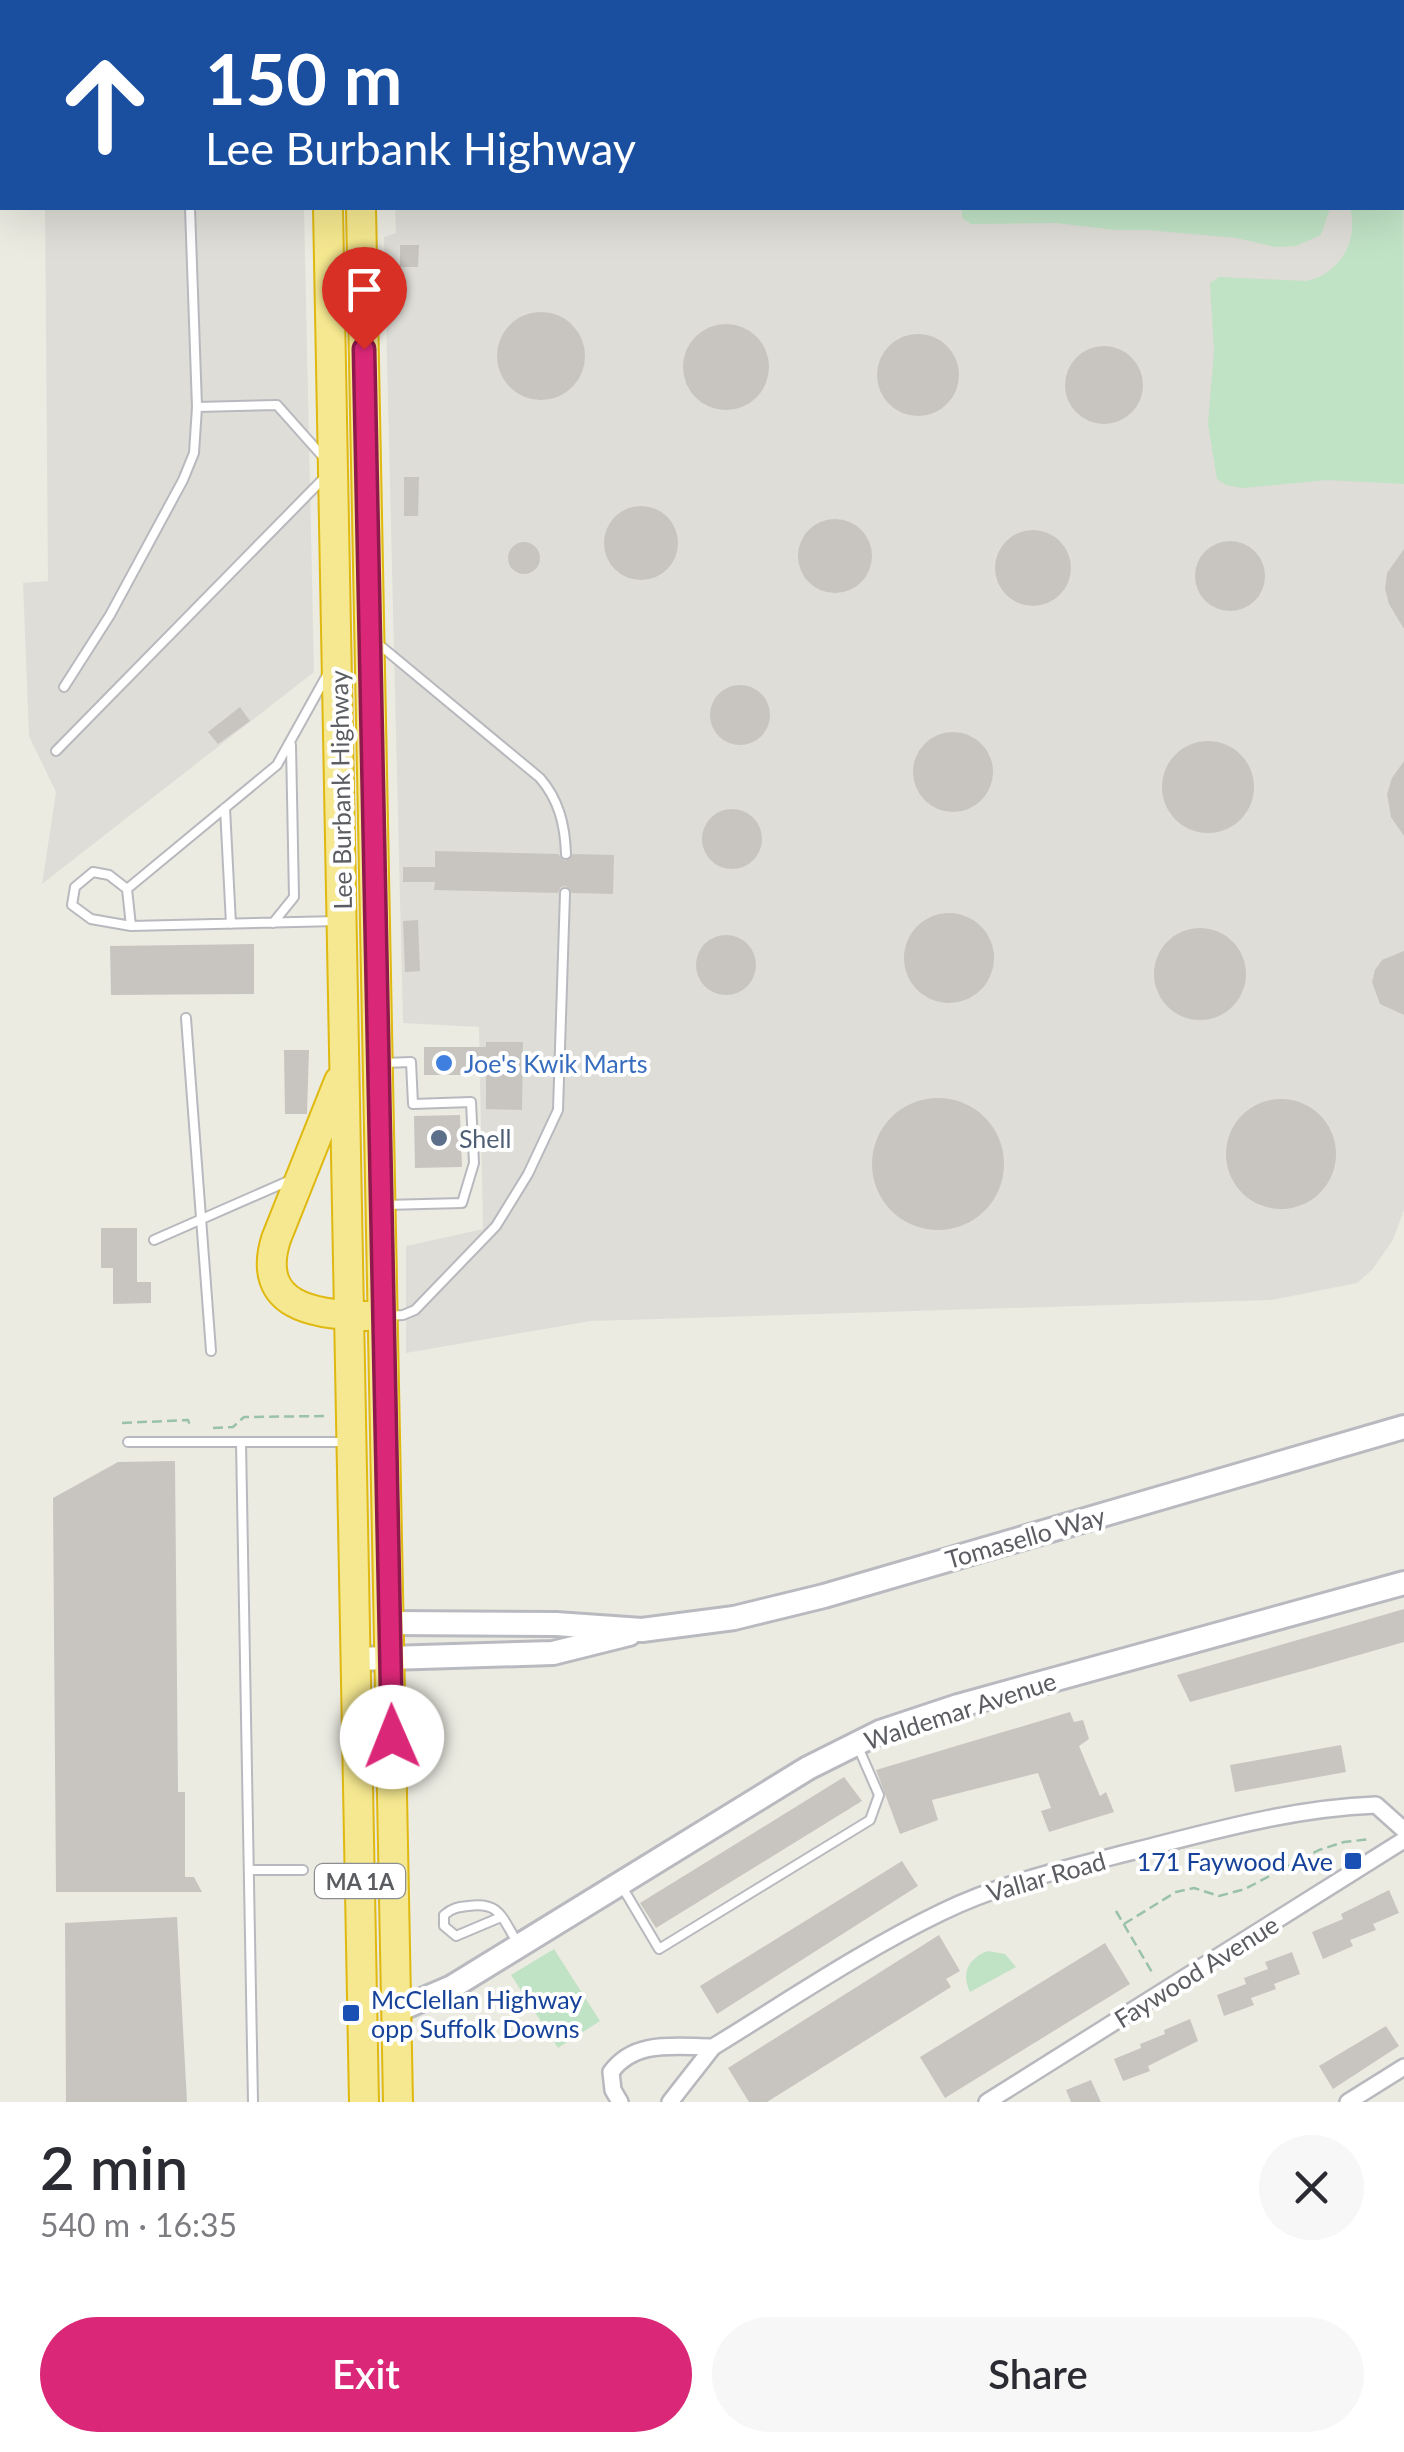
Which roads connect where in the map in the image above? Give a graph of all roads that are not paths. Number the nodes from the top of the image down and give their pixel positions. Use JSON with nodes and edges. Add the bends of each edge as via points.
{"nodes":[{"id":1,"x":190,"y":210,"type":"edge"},
{"id":2,"x":328,"y":210,"type":"edge"},
{"id":3,"x":361,"y":210,"type":"edge"},
{"id":4,"x":197,"y":407,"type":"junction"},
{"id":5,"x":334,"y":468,"type":"junction"},
{"id":6,"x":370,"y":638,"type":"junction"},
{"id":7,"x":338,"y":656,"type":"junction"},
{"id":8,"x":64,"y":687,"type":"dead end"},
{"id":9,"x":290,"y":741,"type":"junction"},
{"id":10,"x":56,"y":752,"type":"dead end"},
{"id":11,"x":225,"y":808,"type":"junction"},
{"id":12,"x":566,"y":854,"type":"dead end"},
{"id":13,"x":127,"y":889,"type":"junction"},
{"id":14,"x":565,"y":893,"type":"dead end"},
{"id":15,"x":343,"y":921,"type":"junction"},
{"id":16,"x":273,"y":923,"type":"junction"},
{"id":17,"x":232,"y":924,"type":"junction"},
{"id":18,"x":131,"y":926,"type":"junction"},
{"id":19,"x":186,"y":1018,"type":"dead end"},
{"id":20,"x":378,"y":1063,"type":"junction"},
{"id":21,"x":344,"y":1066,"type":"junction"},
{"id":22,"x":302,"y":1175,"type":"junction"},
{"id":23,"x":380,"y":1205,"type":"junction"},
{"id":24,"x":201,"y":1219,"type":"junction"},
{"id":25,"x":154,"y":1240,"type":"dead end"},
{"id":26,"x":349,"y":1315,"type":"junction"},
{"id":27,"x":382,"y":1316,"type":"junction"},
{"id":28,"x":211,"y":1351,"type":"dead end"},
{"id":29,"x":1404,"y":1428,"type":"edge"},
{"id":30,"x":128,"y":1442,"type":"dead end"},
{"id":31,"x":242,"y":1442,"type":"junction"},
{"id":32,"x":352,"y":1442,"type":"junction"},
{"id":33,"x":1404,"y":1583,"type":"edge"},
{"id":34,"x":390,"y":1623,"type":"junction"},
{"id":35,"x":642,"y":1630,"type":"junction"},
{"id":36,"x":356,"y":1659,"type":"junction"},
{"id":37,"x":390,"y":1659,"type":"junction"},
{"id":38,"x":856,"y":1743,"type":"junction"},
{"id":39,"x":1404,"y":1830,"type":"edge"},
{"id":40,"x":1404,"y":1840,"type":"edge"},
{"id":41,"x":250,"y":1870,"type":"junction"},
{"id":42,"x":303,"y":1870,"type":"dead end"},
{"id":43,"x":620,"y":1884,"type":"junction"},
{"id":44,"x":502,"y":1916,"type":"junction"},
{"id":45,"x":519,"y":1946,"type":"junction"},
{"id":46,"x":396,"y":2011,"type":"junction"},
{"id":47,"x":714,"y":2047,"type":"junction"},
{"id":48,"x":1404,"y":2067,"type":"edge"},
{"id":49,"x":253,"y":2102,"type":"edge"},
{"id":50,"x":364,"y":2102,"type":"edge"},
{"id":51,"x":398,"y":2102,"type":"edge"},
{"id":52,"x":620,"y":2102,"type":"edge"},
{"id":53,"x":670,"y":2102,"type":"edge"},
{"id":54,"x":987,"y":2102,"type":"edge"},
{"id":55,"x":1348,"y":2102,"type":"edge"}],
"edges":[{"from":1,"to":4,"type":"lane"},
{"from":2,"to":5,"type":"highway","name":"Lee Burbank Highway","number":"MA 1A"},
{"from":3,"to":6,"type":"highway","name":"Lee Burbank Highway","number":"MA 1A"},
{"from":4,"to":5,"type":"lane","via":[[277,405]]},
{"from":4,"to":8,"type":"lane","via":[[194,453],[182,480]]},
{"from":5,"to":7,"type":"highway","name":"Lee Burbank Highway","number":"MA 1A"},
{"from":5,"to":10,"type":"lane"},
{"from":6,"to":12,"type":"lane","via":[[548,787],[561,815]]},
{"from":6,"to":20,"type":"highway","name":"Lee Burbank Highway","number":"MA 1A"},
{"from":7,"to":9,"type":"lane"},
{"from":7,"to":15,"type":"highway","name":"Lee Burbank Highway","number":"MA 1A"},
{"from":9,"to":11,"type":"lane","via":[[276,766]]},
{"from":9,"to":16,"type":"lane","via":[[294,897]]},
{"from":11,"to":13,"type":"lane"},
{"from":11,"to":17,"type":"lane"},
{"from":13,"to":18,"type":"lane"},
{"from":13,"to":18,"type":"lane","via":[[93,872],[75,887],[72,905],[91,919]]},
{"from":14,"to":27,"type":"lane","via":[[558,1110],[493,1230],[415,1310]]},
{"from":15,"to":16,"type":"lane"},
{"from":15,"to":21,"type":"highway","name":"Lee Burbank Highway","number":"MA 1A"},
{"from":16,"to":17,"type":"lane"},
{"from":17,"to":18,"type":"lane"},
{"from":19,"to":24,"type":"lane"},
{"from":20,"to":23,"type":"highway","name":"Lee Burbank Highway","number":"MA 1A"},
{"from":20,"to":23,"type":"lane","via":[[411,1062],[412,1104],[472,1102],[474,1164],[462,1202]]},
{"from":21,"to":22,"type":"highway"},
{"from":21,"to":26,"type":"highway","name":"Lee Burbank Highway","number":"MA 1A"},
{"from":22,"to":24,"type":"lane"},
{"from":22,"to":26,"type":"highway","via":[[274,1245],[273,1278],[306,1309]]},
{"from":23,"to":27,"type":"highway","name":"Lee Burbank Highway","number":"MA 1A"},
{"from":24,"to":25,"type":"lane"},
{"from":24,"to":28,"type":"lane"},
{"from":26,"to":27,"type":"highway"},
{"from":26,"to":32,"type":"highway","name":"Lee Burbank Highway","number":"MA 1A"},
{"from":27,"to":34,"type":"highway","name":"Lee Burbank Highway","number":"MA 1A"},
{"from":29,"to":35,"type":"street","name":"Tomasello Way","via":[[778,1608]]},
{"from":30,"to":31,"type":"lane"},
{"from":31,"to":32,"type":"lane"},
{"from":31,"to":41,"type":"lane"},
{"from":32,"to":36,"type":"highway","number":"MA 1A"},
{"from":33,"to":38,"type":"street","name":"Waldemar Avenue","via":[[958,1706]]},
{"from":34,"to":35,"type":"street","name":"Tomasello Way"},
{"from":34,"to":37,"type":"highway","number":"MA 1A"},
{"from":35,"to":37,"type":"street","name":"Tomasello Way","via":[[554,1653]]},
{"from":36,"to":37,"type":"street","name":"Tomasello Way"},
{"from":36,"to":50,"type":"highway","number":"MA 1A"},
{"from":37,"to":46,"type":"highway","number":"MA 1A"},
{"from":38,"to":43,"type":"street","name":"Waldemar Avenue"},
{"from":38,"to":43,"type":"lane","via":[[879,1795],[870,1820],[659,1949]]},
{"from":39,"to":47,"type":"street","name":"Vallar Road","via":[[1376,1805],[1322,1807],[998,1888],[940,1912]]},
{"from":40,"to":54,"type":"street","name":"Faywood Avenue"},
{"from":41,"to":42,"type":"lane"},
{"from":41,"to":49,"type":"lane"},
{"from":43,"to":45,"type":"street","name":"Waldemar Avenue"},
{"from":44,"to":44,"type":"lane","via":[[484,1903],[452,1908],[444,1926],[456,1936]]},
{"from":44,"to":45,"type":"lane"},
{"from":45,"to":46,"type":"street","name":"Waldemar Avenue"},
{"from":46,"to":51,"type":"highway","number":"MA 1A"},
{"from":47,"to":52,"type":"street","name":"Vallar Road","via":[[638,2049],[622,2057],[611,2072]]},
{"from":47,"to":53,"type":"street","name":"Vallar Road"},
{"from":48,"to":55,"type":"street"}]}
